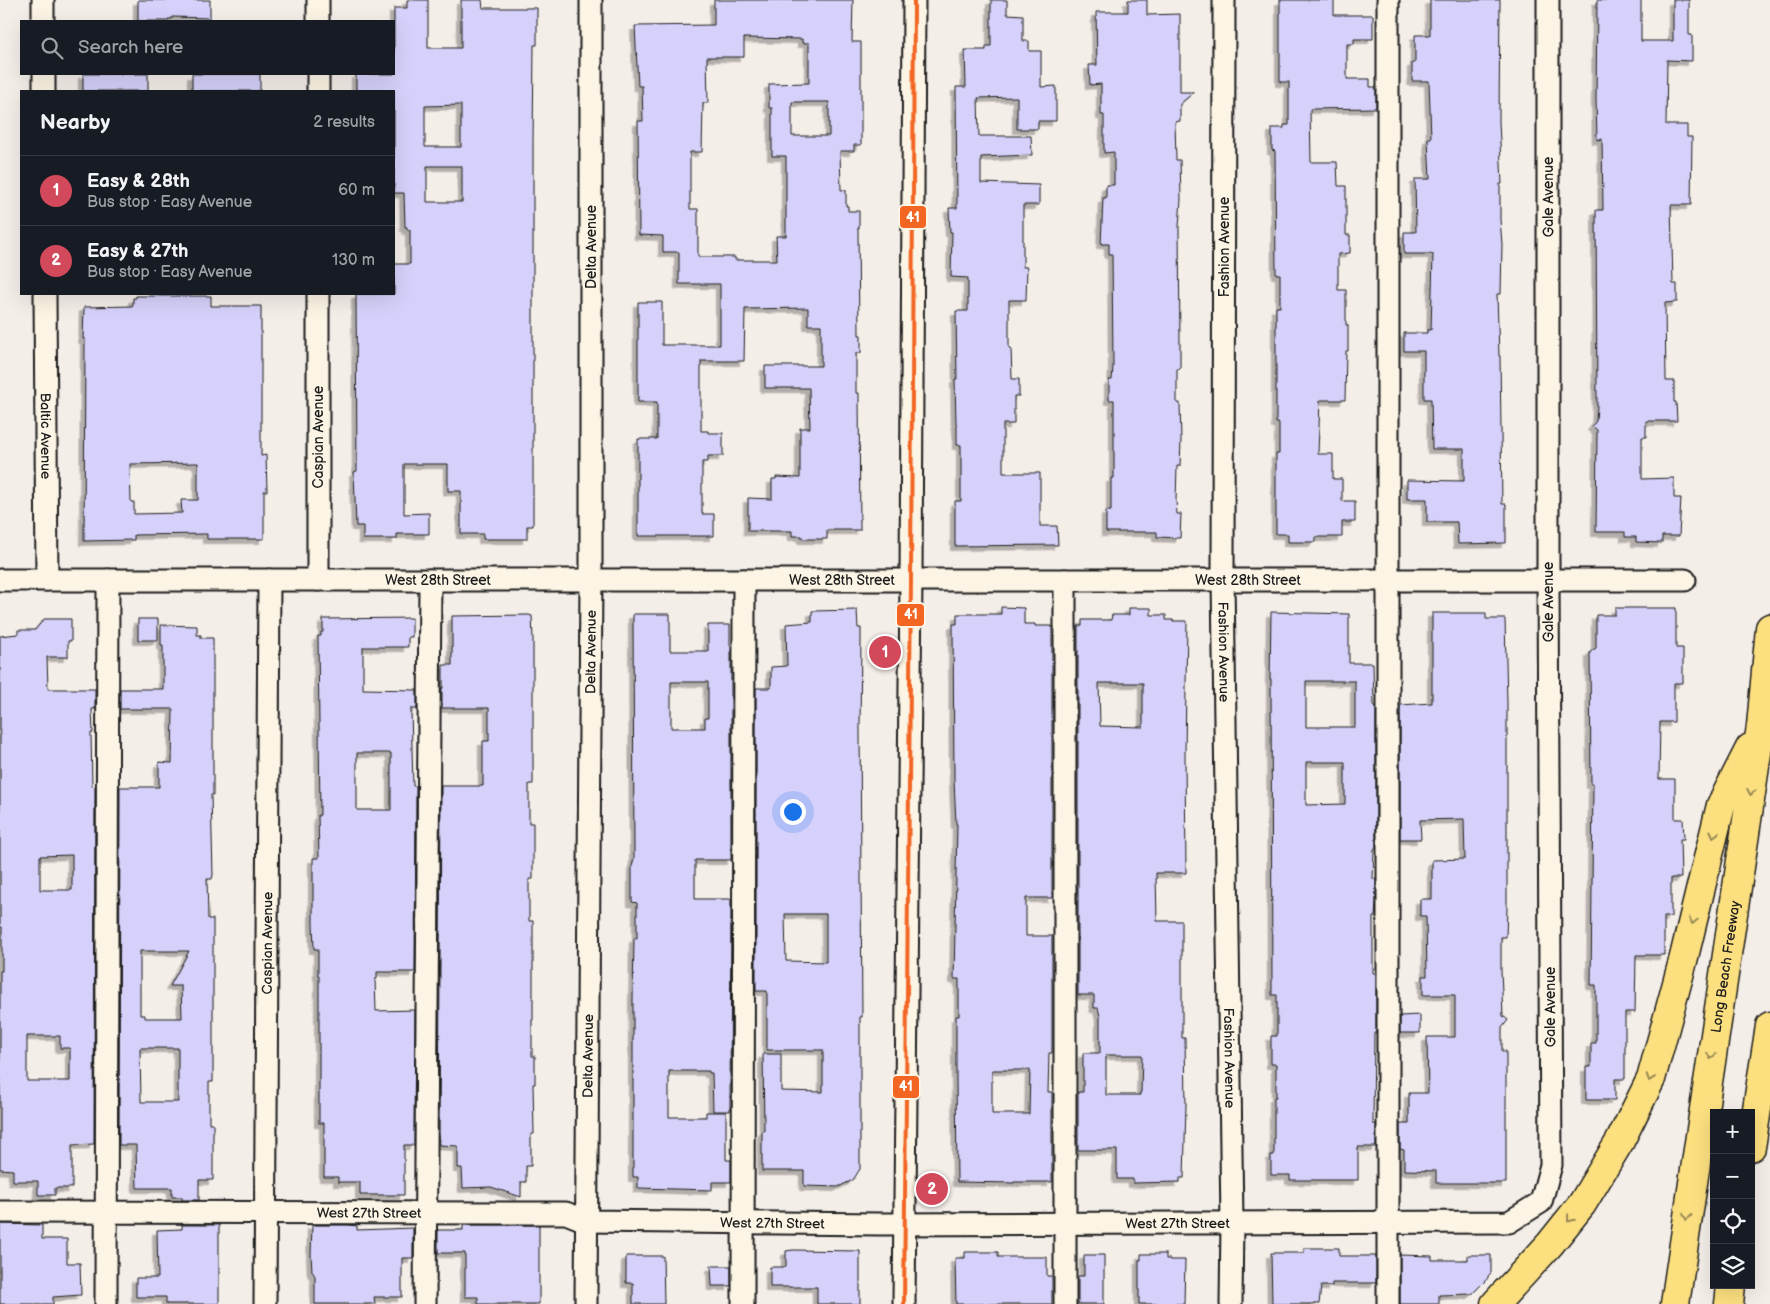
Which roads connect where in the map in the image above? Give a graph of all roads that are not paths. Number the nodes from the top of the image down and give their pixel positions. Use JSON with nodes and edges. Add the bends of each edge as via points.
{"nodes":[{"id":1,"x":43,"y":0,"type":"edge"},
{"id":2,"x":318,"y":0,"type":"edge"},
{"id":3,"x":590,"y":0,"type":"edge"},
{"id":4,"x":914,"y":0,"type":"edge"},
{"id":5,"x":1224,"y":0,"type":"edge"},
{"id":6,"x":1388,"y":0,"type":"edge"},
{"id":7,"x":1548,"y":0,"type":"edge"},
{"id":8,"x":43,"y":20,"type":"edge"},
{"id":9,"x":318,"y":20,"type":"edge"},
{"id":10,"x":44,"y":75,"type":"edge"},
{"id":11,"x":318,"y":75,"type":"edge"},
{"id":12,"x":44,"y":90,"type":"edge"},
{"id":13,"x":318,"y":90,"type":"edge"},
{"id":14,"x":45,"y":295,"type":"edge"},
{"id":15,"x":318,"y":295,"type":"edge"},
{"id":16,"x":0,"y":580,"type":"edge"},
{"id":17,"x":47,"y":580,"type":"junction"},
{"id":18,"x":108,"y":580,"type":"junction"},
{"id":19,"x":269,"y":580,"type":"junction"},
{"id":20,"x":318,"y":580,"type":"junction"},
{"id":21,"x":430,"y":580,"type":"junction"},
{"id":22,"x":591,"y":580,"type":"junction"},
{"id":23,"x":744,"y":580,"type":"junction"},
{"id":24,"x":911,"y":580,"type":"junction"},
{"id":25,"x":1064,"y":580,"type":"junction"},
{"id":26,"x":1223,"y":580,"type":"junction"},
{"id":27,"x":1388,"y":580,"type":"junction"},
{"id":28,"x":1548,"y":580,"type":"junction"},
{"id":29,"x":1685,"y":580,"type":"dead end"},
{"id":30,"x":1770,"y":628,"type":"edge"},
{"id":31,"x":1761,"y":726,"type":"junction"},
{"id":32,"x":1770,"y":1026,"type":"edge"},
{"id":33,"x":1755,"y":1122,"type":"edge"},
{"id":34,"x":1541,"y":1202,"type":"joint"},
{"id":35,"x":0,"y":1212,"type":"edge"},
{"id":36,"x":106,"y":1212,"type":"junction"},
{"id":37,"x":426,"y":1212,"type":"junction"},
{"id":38,"x":265,"y":1213,"type":"junction"},
{"id":39,"x":586,"y":1221,"type":"junction"},
{"id":40,"x":1388,"y":1221,"type":"junction"},
{"id":41,"x":1232,"y":1222,"type":"junction"},
{"id":42,"x":743,"y":1223,"type":"junction"},
{"id":43,"x":1065,"y":1223,"type":"junction"},
{"id":44,"x":904,"y":1224,"type":"junction"},
{"id":45,"x":1731,"y":1289,"type":"edge"},
{"id":46,"x":106,"y":1304,"type":"edge"},
{"id":47,"x":265,"y":1304,"type":"edge"},
{"id":48,"x":425,"y":1304,"type":"edge"},
{"id":49,"x":586,"y":1304,"type":"edge"},
{"id":50,"x":743,"y":1304,"type":"edge"},
{"id":51,"x":904,"y":1304,"type":"edge"},
{"id":52,"x":1065,"y":1304,"type":"edge"},
{"id":53,"x":1231,"y":1304,"type":"edge"},
{"id":54,"x":1388,"y":1304,"type":"edge"},
{"id":55,"x":1495,"y":1304,"type":"edge"},
{"id":56,"x":1675,"y":1304,"type":"edge"},
{"id":57,"x":1729,"y":1304,"type":"edge"}],
"edges":[{"from":1,"to":8,"type":"street"},
{"from":2,"to":9,"type":"street"},
{"from":3,"to":22,"type":"street","name":"Delta Avenue"},
{"from":4,"to":24,"type":"street"},
{"from":5,"to":26,"type":"street","name":"Fashion Avenue"},
{"from":6,"to":27,"type":"street"},
{"from":7,"to":28,"type":"street","name":"Gale Avenue"},
{"from":10,"to":12,"type":"street"},
{"from":11,"to":13,"type":"street"},
{"from":14,"to":17,"type":"street","name":"Baltic Avenue"},
{"from":15,"to":20,"type":"street","name":"Caspian Avenue"},
{"from":16,"to":17,"type":"street","name":"West 28th Street"},
{"from":17,"to":18,"type":"street","name":"West 28th Street"},
{"from":18,"to":19,"type":"street","name":"West 28th Street"},
{"from":18,"to":36,"type":"street"},
{"from":19,"to":20,"type":"street","name":"West 28th Street"},
{"from":19,"to":38,"type":"street","name":"Caspian Avenue"},
{"from":20,"to":21,"type":"street","name":"West 28th Street"},
{"from":21,"to":22,"type":"street","name":"West 28th Street"},
{"from":21,"to":37,"type":"street"},
{"from":22,"to":23,"type":"street","name":"West 28th Street"},
{"from":22,"to":39,"type":"street","name":"Delta Avenue"},
{"from":23,"to":24,"type":"street","name":"West 28th Street"},
{"from":23,"to":42,"type":"street"},
{"from":24,"to":25,"type":"street","name":"West 28th Street"},
{"from":24,"to":44,"type":"street"},
{"from":25,"to":26,"type":"street","name":"West 28th Street"},
{"from":25,"to":43,"type":"street"},
{"from":26,"to":27,"type":"street","name":"West 28th Street"},
{"from":26,"to":41,"type":"street","name":"Fashion Avenue"},
{"from":27,"to":28,"type":"street","name":"West 28th Street"},
{"from":27,"to":40,"type":"street"},
{"from":28,"to":29,"type":"street","name":"West 28th Street"},
{"from":28,"to":34,"type":"street","name":"Gale Avenue","via":[[1551,1165]]},
{"from":30,"to":31,"type":"highway","name":"Long Beach Freeway"},
{"from":31,"to":55,"type":"highway","one_way":true,"via":[[1721,805],[1651,1079],[1620,1141],[1582,1204]]},
{"from":31,"to":56,"type":"highway","name":"Long Beach Freeway","one_way":true},
{"from":32,"to":33,"type":"highway"},
{"from":34,"to":40,"type":"street","name":"West 27th Street","via":[[1509,1222]]},
{"from":35,"to":36,"type":"street","name":"West 27th Street"},
{"from":36,"to":38,"type":"street","name":"West 27th Street"},
{"from":36,"to":46,"type":"street"},
{"from":37,"to":38,"type":"street","name":"West 27th Street"},
{"from":37,"to":39,"type":"street","name":"West 27th Street","via":[[566,1213]]},
{"from":37,"to":48,"type":"street"},
{"from":38,"to":47,"type":"street","name":"Caspian Avenue"},
{"from":39,"to":42,"type":"street","name":"West 27th Street"},
{"from":39,"to":49,"type":"street","name":"Delta Avenue"},
{"from":40,"to":41,"type":"street","name":"West 27th Street"},
{"from":40,"to":54,"type":"street"},
{"from":41,"to":43,"type":"street","name":"West 27th Street"},
{"from":41,"to":53,"type":"street","name":"Fashion Avenue"},
{"from":42,"to":44,"type":"street","name":"West 27th Street"},
{"from":42,"to":50,"type":"street"},
{"from":43,"to":44,"type":"street","name":"West 27th Street"},
{"from":43,"to":52,"type":"street"},
{"from":44,"to":51,"type":"street"},
{"from":45,"to":57,"type":"highway"}]}
